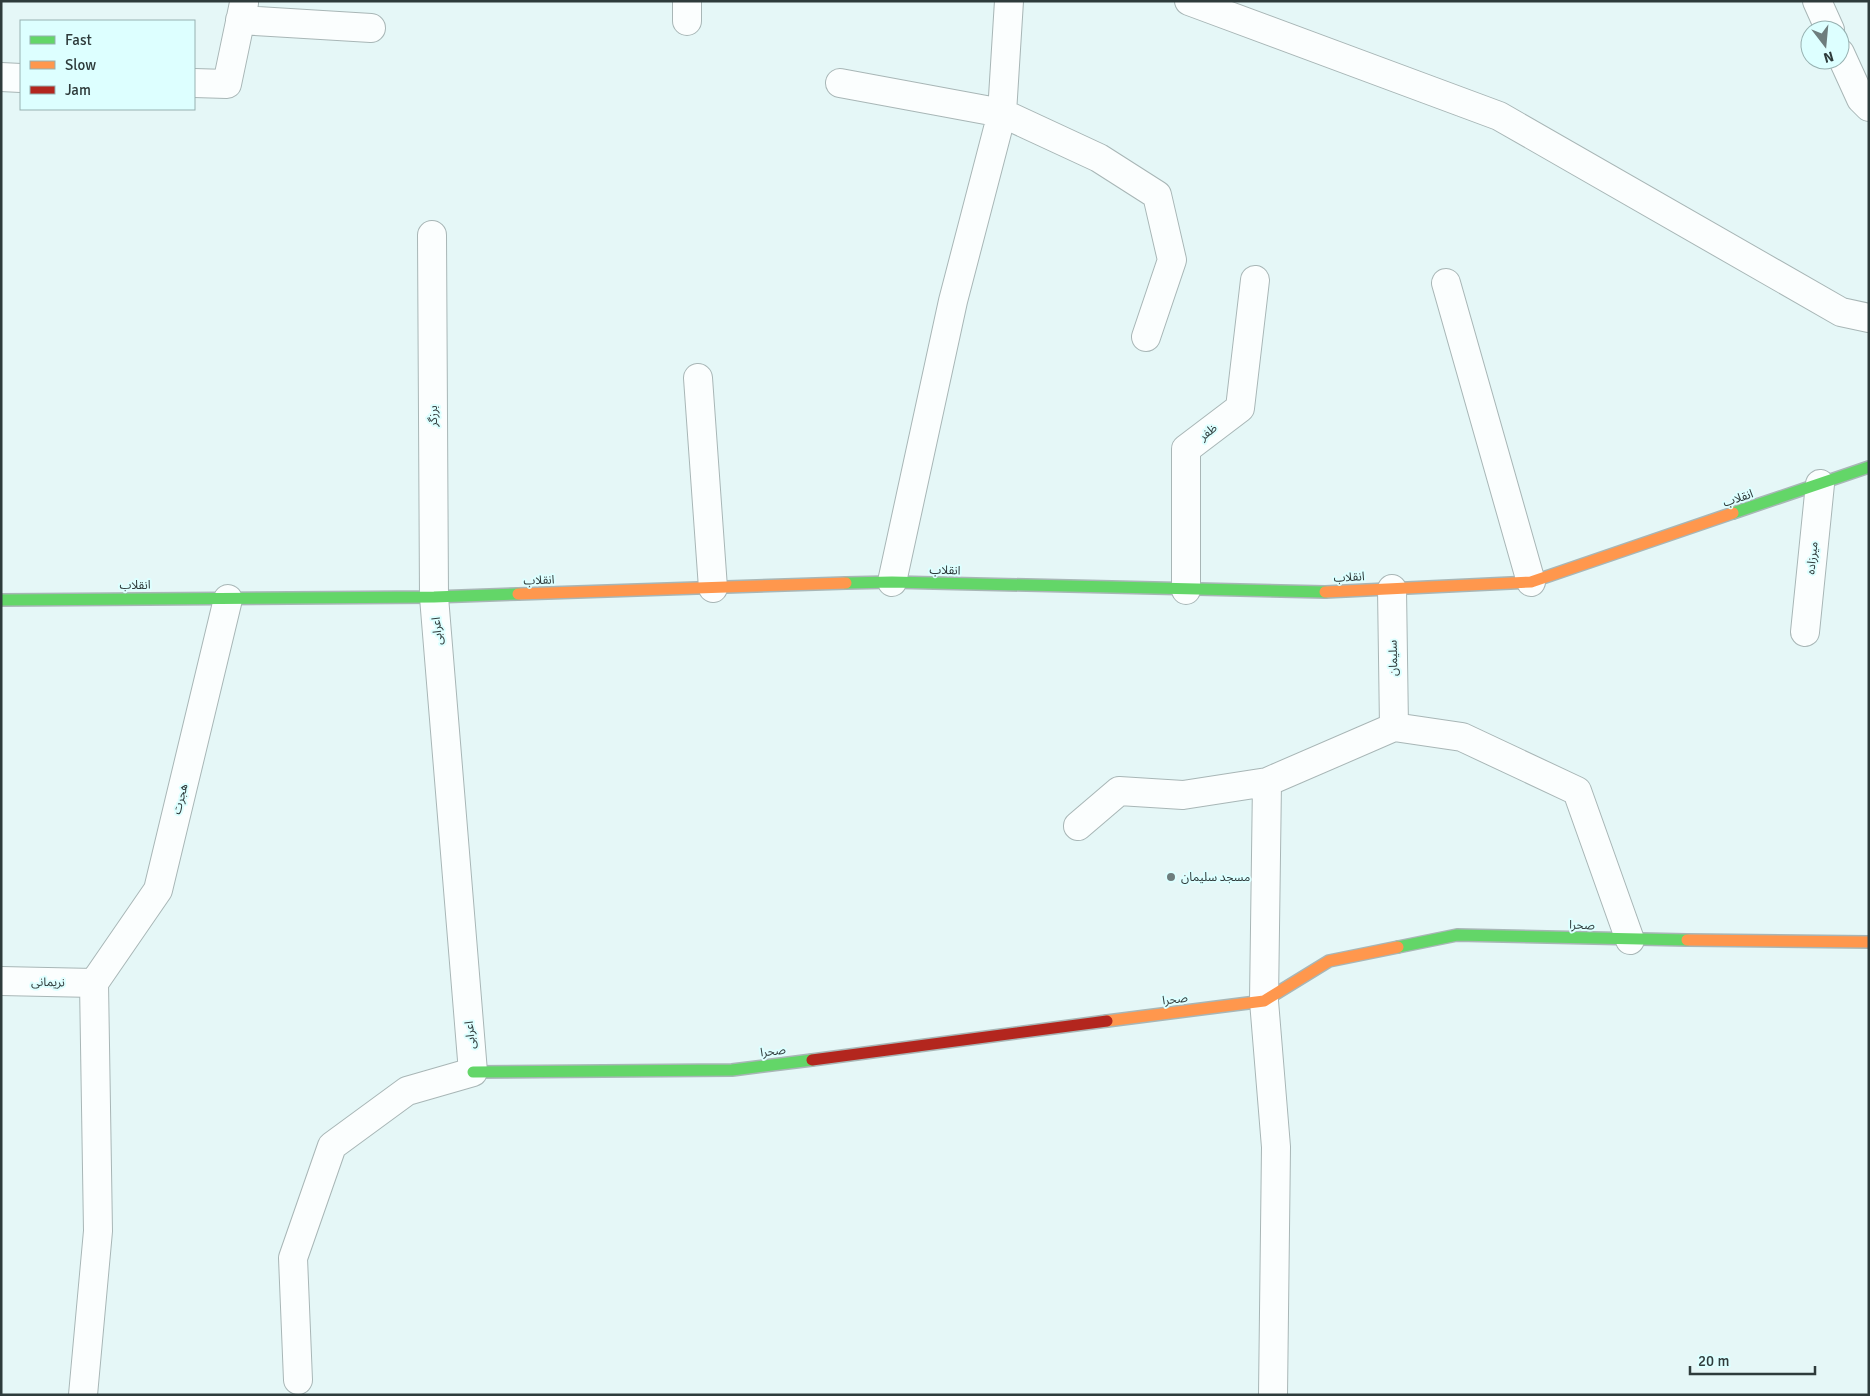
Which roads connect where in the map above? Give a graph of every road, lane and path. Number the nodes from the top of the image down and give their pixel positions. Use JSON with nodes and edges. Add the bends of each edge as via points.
{"nodes":[{"id":1,"x":1009,"y":1,"type":"edge"},
{"id":2,"x":1189,"y":1,"type":"edge"},
{"id":3,"x":1817,"y":1,"type":"edge"},
{"id":4,"x":242,"y":10,"type":"edge"},
{"id":5,"x":1826,"y":20,"type":"edge"},
{"id":6,"x":371,"y":28,"type":"dead end"},
{"id":7,"x":1847,"y":70,"type":"edge"},
{"id":8,"x":1,"y":77,"type":"edge"},
{"id":9,"x":20,"y":78,"type":"edge"},
{"id":10,"x":195,"y":83,"type":"edge"},
{"id":11,"x":840,"y":83,"type":"dead end"},
{"id":12,"x":1869,"y":107,"type":"edge"},
{"id":13,"x":1002,"y":113,"type":"junction"},
{"id":14,"x":432,"y":235,"type":"dead end"},
{"id":15,"x":1255,"y":280,"type":"dead end"},
{"id":16,"x":1446,"y":283,"type":"dead end"},
{"id":17,"x":1869,"y":318,"type":"edge"},
{"id":18,"x":1146,"y":336,"type":"dead end"},
{"id":19,"x":698,"y":378,"type":"dead end"},
{"id":20,"x":1869,"y":467,"type":"edge"},
{"id":21,"x":1820,"y":484,"type":"junction"},
{"id":22,"x":892,"y":582,"type":"junction"},
{"id":23,"x":1531,"y":582,"type":"junction"},
{"id":24,"x":713,"y":588,"type":"junction"},
{"id":25,"x":1392,"y":589,"type":"junction"},
{"id":26,"x":1186,"y":590,"type":"junction"},
{"id":27,"x":434,"y":597,"type":"junction"},
{"id":28,"x":228,"y":598,"type":"junction"},
{"id":29,"x":1,"y":600,"type":"edge"},
{"id":30,"x":1805,"y":632,"type":"dead end"},
{"id":31,"x":1394,"y":727,"type":"junction"},
{"id":32,"x":1267,"y":782,"type":"junction"},
{"id":33,"x":1078,"y":826,"type":"dead end"},
{"id":34,"x":1630,"y":940,"type":"junction"},
{"id":35,"x":1869,"y":942,"type":"edge"},
{"id":36,"x":1,"y":981,"type":"edge"},
{"id":37,"x":94,"y":983,"type":"junction"},
{"id":38,"x":1264,"y":1001,"type":"junction"},
{"id":39,"x":473,"y":1072,"type":"junction"},
{"id":40,"x":298,"y":1380,"type":"dead end"},
{"id":41,"x":83,"y":1395,"type":"edge"},
{"id":42,"x":1273,"y":1395,"type":"edge"}],
"edges":[{"from":1,"to":13,"type":"street"},
{"from":2,"to":17,"type":"street","via":[[1499,116],[1841,312]]},
{"from":3,"to":5,"type":"street"},
{"from":4,"to":6,"type":"street"},
{"from":4,"to":10,"type":"street","via":[[227,84]]},
{"from":7,"to":12,"type":"street","via":[[1860,99]]},
{"from":8,"to":9,"type":"street"},
{"from":11,"to":13,"type":"street"},
{"from":13,"to":18,"type":"street","via":[[1099,158],[1157,195],[1172,260]]},
{"from":13,"to":22,"type":"street","via":[[953,301]]},
{"from":14,"to":27,"type":"street","name":"برزگر"},
{"from":15,"to":26,"type":"street","name":"ظفر","via":[[1240,408],[1186,449]]},
{"from":16,"to":23,"type":"street"},
{"from":19,"to":24,"type":"street"},
{"from":20,"to":21,"type":"street","name":"انقلاب"},
{"from":21,"to":23,"type":"street","name":"انقلاب"},
{"from":21,"to":30,"type":"street","name":"میرزاده"},
{"from":22,"to":24,"type":"street","name":"انقلاب"},
{"from":22,"to":26,"type":"street","name":"انقلاب"},
{"from":23,"to":25,"type":"street","name":"انقلاب"},
{"from":24,"to":27,"type":"street","name":"انقلاب"},
{"from":25,"to":26,"type":"street","name":"انقلاب","via":[[1308,593]]},
{"from":25,"to":31,"type":"street","name":"سلیمان"},
{"from":27,"to":28,"type":"street","name":"انقلاب"},
{"from":27,"to":39,"type":"street","name":"اعرابی"},
{"from":28,"to":29,"type":"street","name":"انقلاب"},
{"from":28,"to":37,"type":"street","name":"هجرت","via":[[158,890]]},
{"from":31,"to":32,"type":"street"},
{"from":31,"to":34,"type":"street","via":[[1462,737],[1577,791]]},
{"from":32,"to":33,"type":"street","via":[[1183,796],[1120,791]]},
{"from":32,"to":38,"type":"street"},
{"from":34,"to":35,"type":"street","name":"صحرا"},
{"from":34,"to":38,"type":"street","name":"صحرا","via":[[1457,935],[1329,960]]},
{"from":36,"to":37,"type":"street","name":"نریمانی"},
{"from":37,"to":41,"type":"street","via":[[98,1231]]},
{"from":38,"to":39,"type":"street","name":"صحرا","via":[[732,1070]]},
{"from":38,"to":42,"type":"street","via":[[1276,1146]]},
{"from":39,"to":40,"type":"street","via":[[407,1091],[332,1146],[293,1258]]}]}
